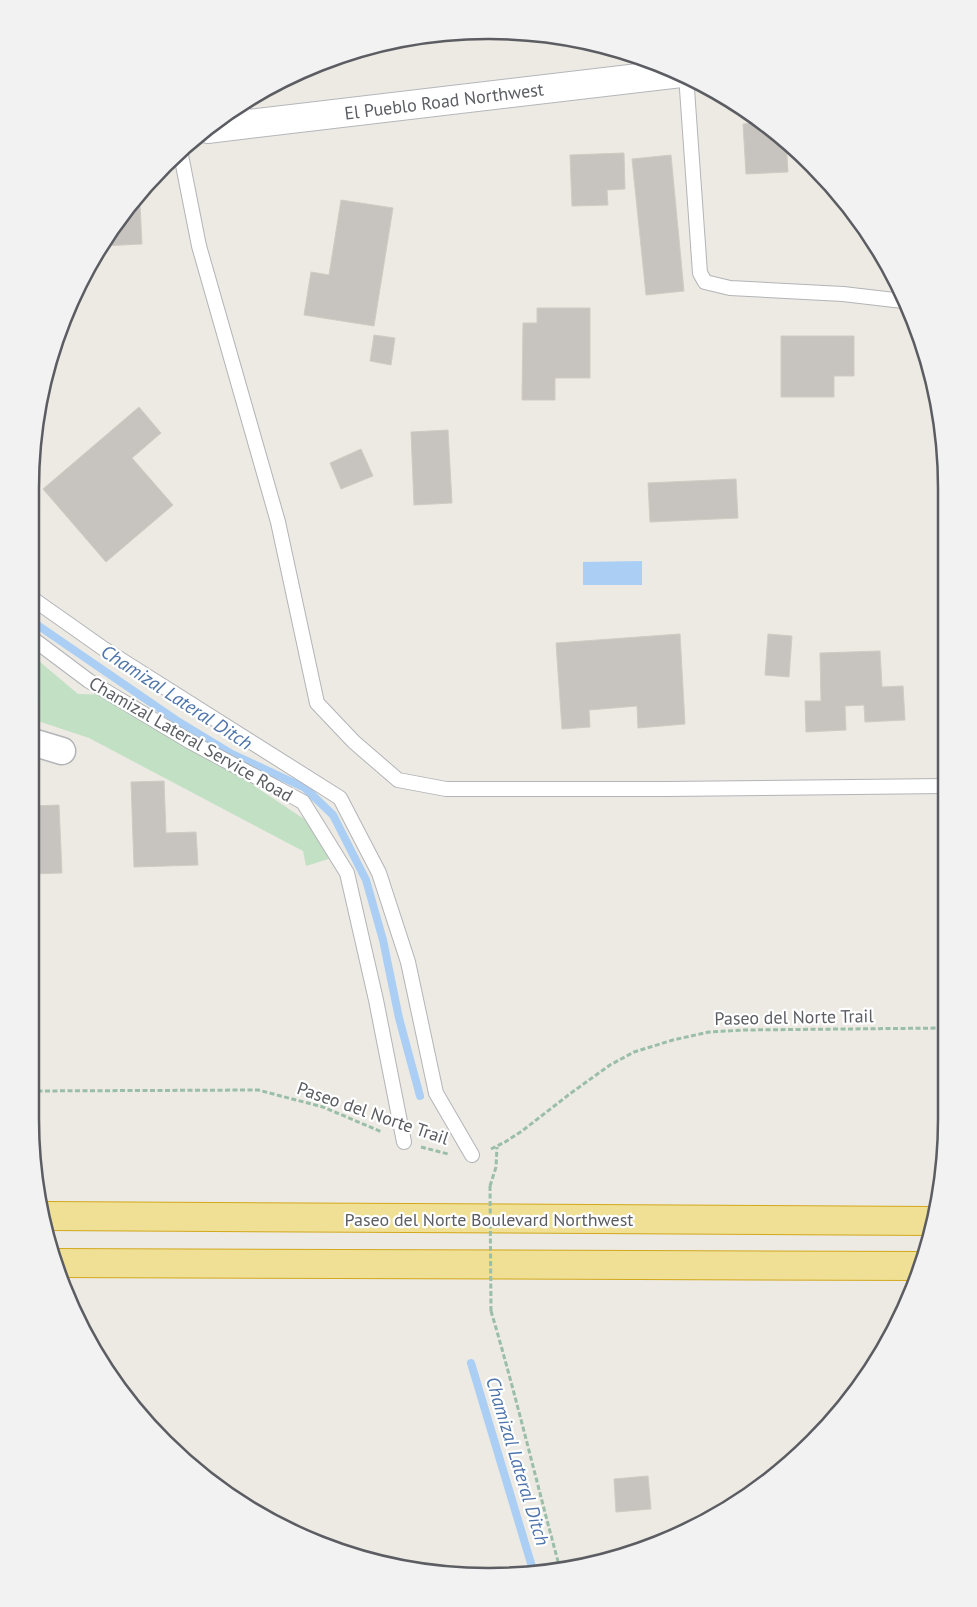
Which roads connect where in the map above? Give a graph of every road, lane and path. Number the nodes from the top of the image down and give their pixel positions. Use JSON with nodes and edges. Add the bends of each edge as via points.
{"nodes":[{"id":1,"x":666,"y":75,"type":"edge"},
{"id":2,"x":687,"y":85,"type":"edge"},
{"id":3,"x":244,"y":114,"type":"edge"},
{"id":4,"x":182,"y":159,"type":"edge"},
{"id":5,"x":897,"y":300,"type":"edge"},
{"id":6,"x":39,"y":603,"type":"edge"},
{"id":7,"x":39,"y":644,"type":"edge"},
{"id":8,"x":39,"y":744,"type":"edge"},
{"id":9,"x":62,"y":751,"type":"dead end"},
{"id":10,"x":938,"y":786,"type":"edge"},
{"id":11,"x":938,"y":1028,"type":"edge"},
{"id":12,"x":39,"y":1090,"type":"edge"},
{"id":13,"x":404,"y":1142,"type":"junction"},
{"id":14,"x":497,"y":1147,"type":"junction"},
{"id":15,"x":472,"y":1155,"type":"junction"},
{"id":16,"x":49,"y":1216,"type":"edge"},
{"id":17,"x":926,"y":1221,"type":"edge"},
{"id":18,"x":63,"y":1263,"type":"edge"},
{"id":19,"x":913,"y":1266,"type":"edge"},
{"id":20,"x":558,"y":1562,"type":"edge"}],
"edges":[{"from":1,"to":3,"type":"street","name":"El Pueblo Road Northwest"},
{"from":2,"to":5,"type":"lane","via":[[700,273],[704,282],[730,288]]},
{"from":4,"to":10,"type":"lane","via":[[199,246],[278,522],[317,703],[354,742],[398,780],[446,789]]},
{"from":6,"to":15,"type":"lane","name":"Chamizal Lateral Service Road","via":[[112,654],[340,798],[379,873],[408,962],[436,1093]]},
{"from":7,"to":13,"type":"lane","name":"Chamizal Lateral Service Road","via":[[89,681],[189,741],[303,802],[347,873]]},
{"from":8,"to":9,"type":"street"},
{"from":11,"to":14,"type":"path","name":"Paseo del Norte Trail","via":[[744,1030],[709,1032],[673,1040],[634,1052],[610,1065]]},
{"from":12,"to":13,"type":"path","name":"Paseo del Norte Trail","via":[[258,1090],[323,1107]]},
{"from":13,"to":15,"type":"path","name":"Paseo del Norte Trail","via":[[444,1154]]},
{"from":14,"to":15,"type":"path","name":"Paseo del Norte Trail"},
{"from":14,"to":20,"type":"path","bridge":true,"via":[[496,1167],[490,1186],[491,1311]]},
{"from":16,"to":17,"type":"highway","name":"Paseo del Norte Boulevard Northwest"},
{"from":18,"to":19,"type":"highway"}]}
